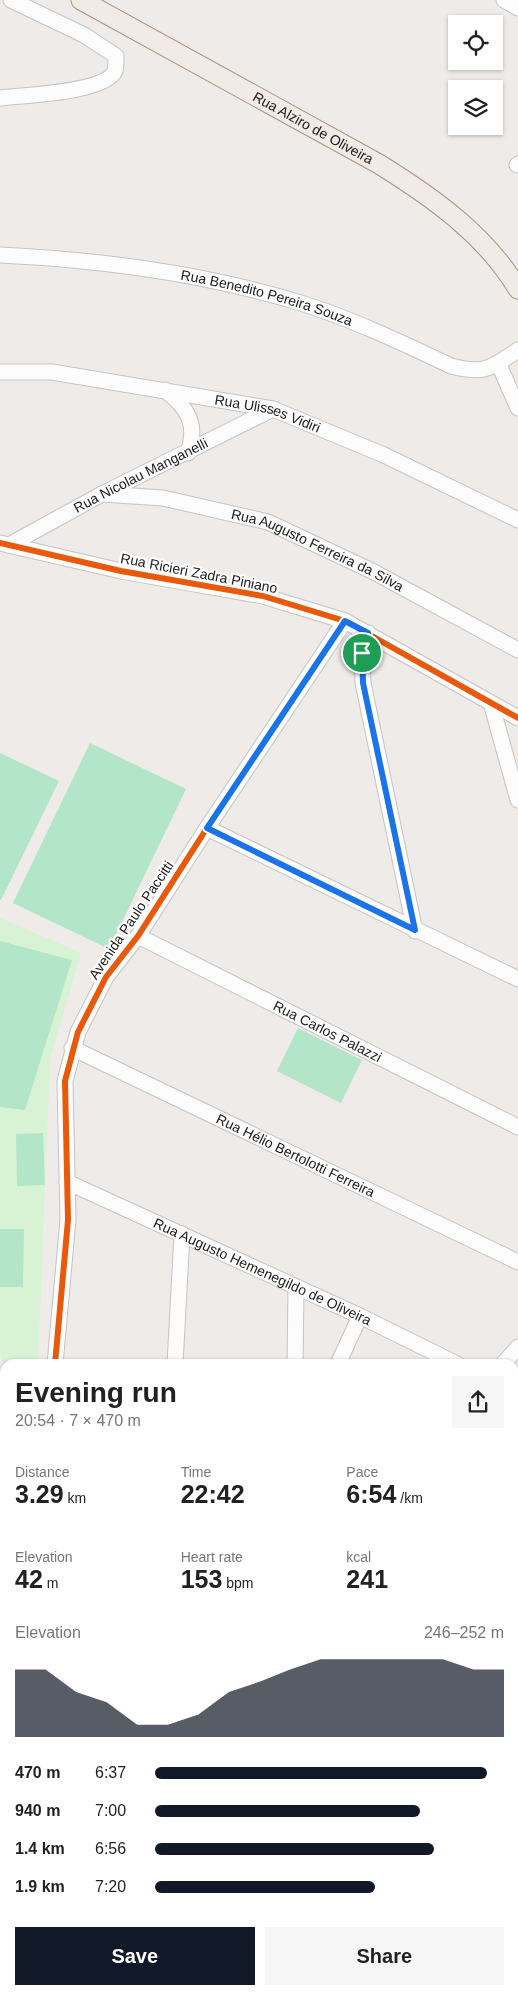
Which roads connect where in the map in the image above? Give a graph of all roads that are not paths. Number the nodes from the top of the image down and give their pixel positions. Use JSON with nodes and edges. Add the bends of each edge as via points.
{"nodes":[{"id":1,"x":11,"y":0,"type":"edge"},
{"id":2,"x":81,"y":0,"type":"edge"},
{"id":3,"x":504,"y":0,"type":"edge"},
{"id":4,"x":518,"y":8,"type":"edge"},
{"id":5,"x":0,"y":98,"type":"edge"},
{"id":6,"x":0,"y":255,"type":"edge"},
{"id":7,"x":518,"y":289,"type":"edge"},
{"id":8,"x":518,"y":350,"type":"edge"},
{"id":9,"x":498,"y":365,"type":"junction"},
{"id":10,"x":0,"y":372,"type":"edge"},
{"id":11,"x":164,"y":390,"type":"junction"},
{"id":12,"x":518,"y":408,"type":"edge"},
{"id":13,"x":273,"y":409,"type":"junction"},
{"id":14,"x":188,"y":452,"type":"junction"},
{"id":15,"x":102,"y":494,"type":"junction"},
{"id":16,"x":518,"y":520,"type":"edge"},
{"id":17,"x":5,"y":544,"type":"edge"},
{"id":18,"x":345,"y":621,"type":"junction"},
{"id":19,"x":368,"y":633,"type":"junction"},
{"id":20,"x":518,"y":650,"type":"edge"},
{"id":21,"x":491,"y":703,"type":"junction"},
{"id":22,"x":518,"y":718,"type":"edge"},
{"id":23,"x":518,"y":800,"type":"edge"},
{"id":24,"x":207,"y":828,"type":"junction"},
{"id":25,"x":415,"y":930,"type":"junction"},
{"id":26,"x":138,"y":936,"type":"junction"},
{"id":27,"x":518,"y":980,"type":"edge"},
{"id":28,"x":72,"y":1048,"type":"junction"},
{"id":29,"x":518,"y":1127,"type":"edge"},
{"id":30,"x":67,"y":1182,"type":"junction"},
{"id":31,"x":182,"y":1234,"type":"junction"},
{"id":32,"x":518,"y":1262,"type":"edge"},
{"id":33,"x":296,"y":1288,"type":"junction"},
{"id":34,"x":360,"y":1316,"type":"junction"},
{"id":35,"x":518,"y":1347,"type":"edge"},
{"id":36,"x":55,"y":1359,"type":"edge"},
{"id":37,"x":175,"y":1359,"type":"edge"},
{"id":38,"x":295,"y":1359,"type":"edge"},
{"id":39,"x":340,"y":1359,"type":"edge"},
{"id":40,"x":447,"y":1359,"type":"edge"},
{"id":41,"x":507,"y":1359,"type":"edge"}],
"edges":[{"from":1,"to":5,"type":"street","via":[[84,35],[116,56],[115,72],[93,85]]},
{"from":2,"to":7,"type":"main road","name":"Rua Alziro de Oliveira","via":[[426,193],[491,252]]},
{"from":3,"to":4,"type":"street"},
{"from":6,"to":9,"type":"street","name":"Rua Benedito Pereira Souza","via":[[150,269],[224,282],[309,306],[451,366],[480,371]]},
{"from":8,"to":9,"type":"street","name":"Rua Benedito Pereira Souza"},
{"from":9,"to":12,"type":"street"},
{"from":10,"to":11,"type":"street","name":"Rua Ulisses Vidiri","via":[[52,372]]},
{"from":11,"to":13,"type":"street","name":"Rua Ulisses Vidiri"},
{"from":11,"to":14,"type":"street","via":[[177,400],[192,425],[193,439]]},
{"from":13,"to":14,"type":"street","name":"Rua Nicolau Manganelli"},
{"from":13,"to":16,"type":"street","name":"Rua Ulisses Vidiri","via":[[384,454]]},
{"from":14,"to":15,"type":"street","name":"Rua Nicolau Manganelli"},
{"from":15,"to":17,"type":"street","name":"Rua Nicolau Manganelli"},
{"from":15,"to":20,"type":"street","name":"Rua Augusto Ferreira da Silva","via":[[163,498],[268,522],[372,571]]},
{"from":17,"to":18,"type":"street","name":"Rua Ricieri Zadra Piniano","via":[[121,571],[262,596]]},
{"from":18,"to":19,"type":"street","name":"Rua Ricieri Zadra Piniano"},
{"from":18,"to":24,"type":"street","name":"Avenida Paulo Paccitti"},
{"from":19,"to":21,"type":"street","name":"Rua Ricieri Zadra Piniano"},
{"from":19,"to":25,"type":"street","via":[[362,653],[363,683]]},
{"from":21,"to":22,"type":"street","name":"Rua Ricieri Zadra Piniano"},
{"from":21,"to":23,"type":"street"},
{"from":24,"to":25,"type":"street"},
{"from":24,"to":26,"type":"street","name":"Avenida Paulo Paccitti"},
{"from":25,"to":27,"type":"street"},
{"from":26,"to":28,"type":"street","name":"Avenida Paulo Paccitti","via":[[106,977]]},
{"from":26,"to":29,"type":"street","name":"Rua Carlos Palazzi"},
{"from":28,"to":30,"type":"street","name":"Avenida Paulo Paccitti","via":[[65,1081]]},
{"from":28,"to":32,"type":"street","name":"Rua Hélio Bertolotti Ferreira"},
{"from":30,"to":31,"type":"street","name":"Rua Augusto Hemenegildo de Oliveira"},
{"from":30,"to":36,"type":"street","name":"Avenida Paulo Paccitti","via":[[68,1220]]},
{"from":31,"to":33,"type":"street","name":"Rua Augusto Hemenegildo de Oliveira"},
{"from":31,"to":37,"type":"street"},
{"from":33,"to":34,"type":"street","name":"Rua Augusto Hemenegildo de Oliveira"},
{"from":33,"to":38,"type":"street"},
{"from":34,"to":39,"type":"street"},
{"from":34,"to":40,"type":"street","name":"Rua Augusto Hemenegildo de Oliveira"},
{"from":35,"to":41,"type":"street"}]}
